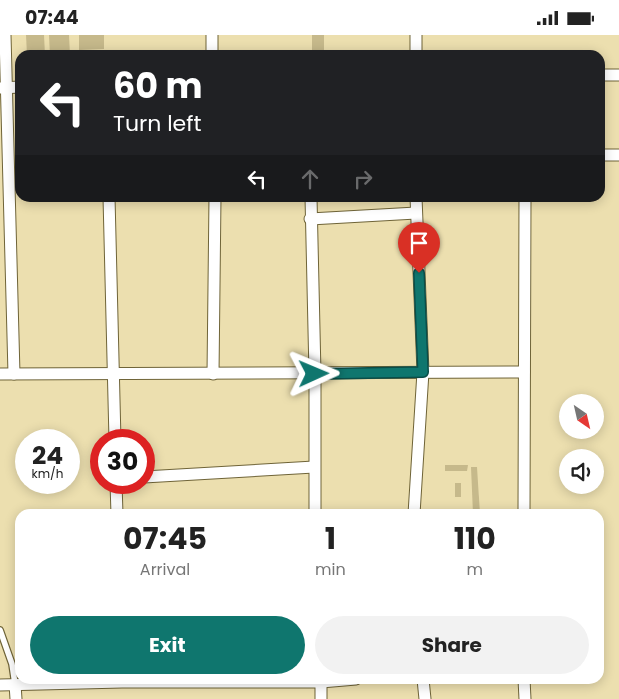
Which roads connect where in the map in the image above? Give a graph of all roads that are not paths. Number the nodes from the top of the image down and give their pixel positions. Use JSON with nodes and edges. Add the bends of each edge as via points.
{"nodes":[{"id":1,"x":5,"y":35,"type":"edge"},
{"id":2,"x":212,"y":35,"type":"edge"},
{"id":3,"x":416,"y":35,"type":"edge"},
{"id":4,"x":212,"y":50,"type":"edge"},
{"id":5,"x":416,"y":50,"type":"edge"},
{"id":6,"x":605,"y":75,"type":"edge"},
{"id":7,"x":619,"y":75,"type":"edge"},
{"id":8,"x":3,"y":87,"type":"edge"},
{"id":9,"x":605,"y":155,"type":"edge"},
{"id":10,"x":619,"y":155,"type":"edge"},
{"id":11,"x":108,"y":202,"type":"edge"},
{"id":12,"x":215,"y":202,"type":"edge"},
{"id":13,"x":311,"y":202,"type":"edge"},
{"id":14,"x":416,"y":202,"type":"edge"},
{"id":15,"x":525,"y":202,"type":"edge"},
{"id":16,"x":416,"y":213,"type":"junction"},
{"id":17,"x":310,"y":219,"type":"junction"},
{"id":18,"x":423,"y":372,"type":"junction"},
{"id":19,"x":524,"y":372,"type":"junction"},
{"id":20,"x":213,"y":373,"type":"junction"},
{"id":21,"x":0,"y":374,"type":"edge"},
{"id":22,"x":14,"y":374,"type":"junction"},
{"id":23,"x":113,"y":374,"type":"junction"},
{"id":24,"x":314,"y":374,"type":"junction"},
{"id":25,"x":115,"y":429,"type":"edge"},
{"id":26,"x":314,"y":467,"type":"junction"},
{"id":27,"x":155,"y":476,"type":"edge"},
{"id":28,"x":116,"y":494,"type":"edge"},
{"id":29,"x":117,"y":509,"type":"edge"},
{"id":30,"x":314,"y":509,"type":"edge"},
{"id":31,"x":414,"y":509,"type":"edge"},
{"id":32,"x":524,"y":509,"type":"edge"},
{"id":33,"x":0,"y":630,"type":"edge"},
{"id":34,"x":15,"y":684,"type":"junction"},
{"id":35,"x":321,"y":684,"type":"edge"},
{"id":36,"x":424,"y":684,"type":"edge"},
{"id":37,"x":524,"y":684,"type":"edge"},
{"id":38,"x":0,"y":685,"type":"edge"},
{"id":39,"x":16,"y":699,"type":"edge"},
{"id":40,"x":321,"y":699,"type":"edge"},
{"id":41,"x":425,"y":699,"type":"edge"},
{"id":42,"x":525,"y":699,"type":"edge"}],
"edges":[{"from":1,"to":8,"type":"street"},
{"from":2,"to":4,"type":"street"},
{"from":3,"to":5,"type":"street"},
{"from":6,"to":7,"type":"street"},
{"from":8,"to":22,"type":"street"},
{"from":9,"to":10,"type":"street"},
{"from":11,"to":23,"type":"street"},
{"from":12,"to":20,"type":"street"},
{"from":13,"to":17,"type":"street"},
{"from":14,"to":16,"type":"street"},
{"from":15,"to":19,"type":"street"},
{"from":16,"to":17,"type":"street"},
{"from":16,"to":18,"type":"street"},
{"from":17,"to":24,"type":"street"},
{"from":18,"to":19,"type":"street"},
{"from":18,"to":24,"type":"street"},
{"from":18,"to":31,"type":"street"},
{"from":19,"to":32,"type":"street"},
{"from":20,"to":23,"type":"street"},
{"from":20,"to":24,"type":"street"},
{"from":21,"to":22,"type":"street"},
{"from":22,"to":23,"type":"street"},
{"from":23,"to":25,"type":"street"},
{"from":24,"to":26,"type":"street"},
{"from":26,"to":27,"type":"street"},
{"from":26,"to":30,"type":"street"},
{"from":28,"to":29,"type":"street"},
{"from":33,"to":34,"type":"lane"},
{"from":34,"to":38,"type":"street"},
{"from":34,"to":39,"type":"street"},
{"from":35,"to":40,"type":"street"},
{"from":36,"to":41,"type":"street"},
{"from":37,"to":42,"type":"street"}]}
